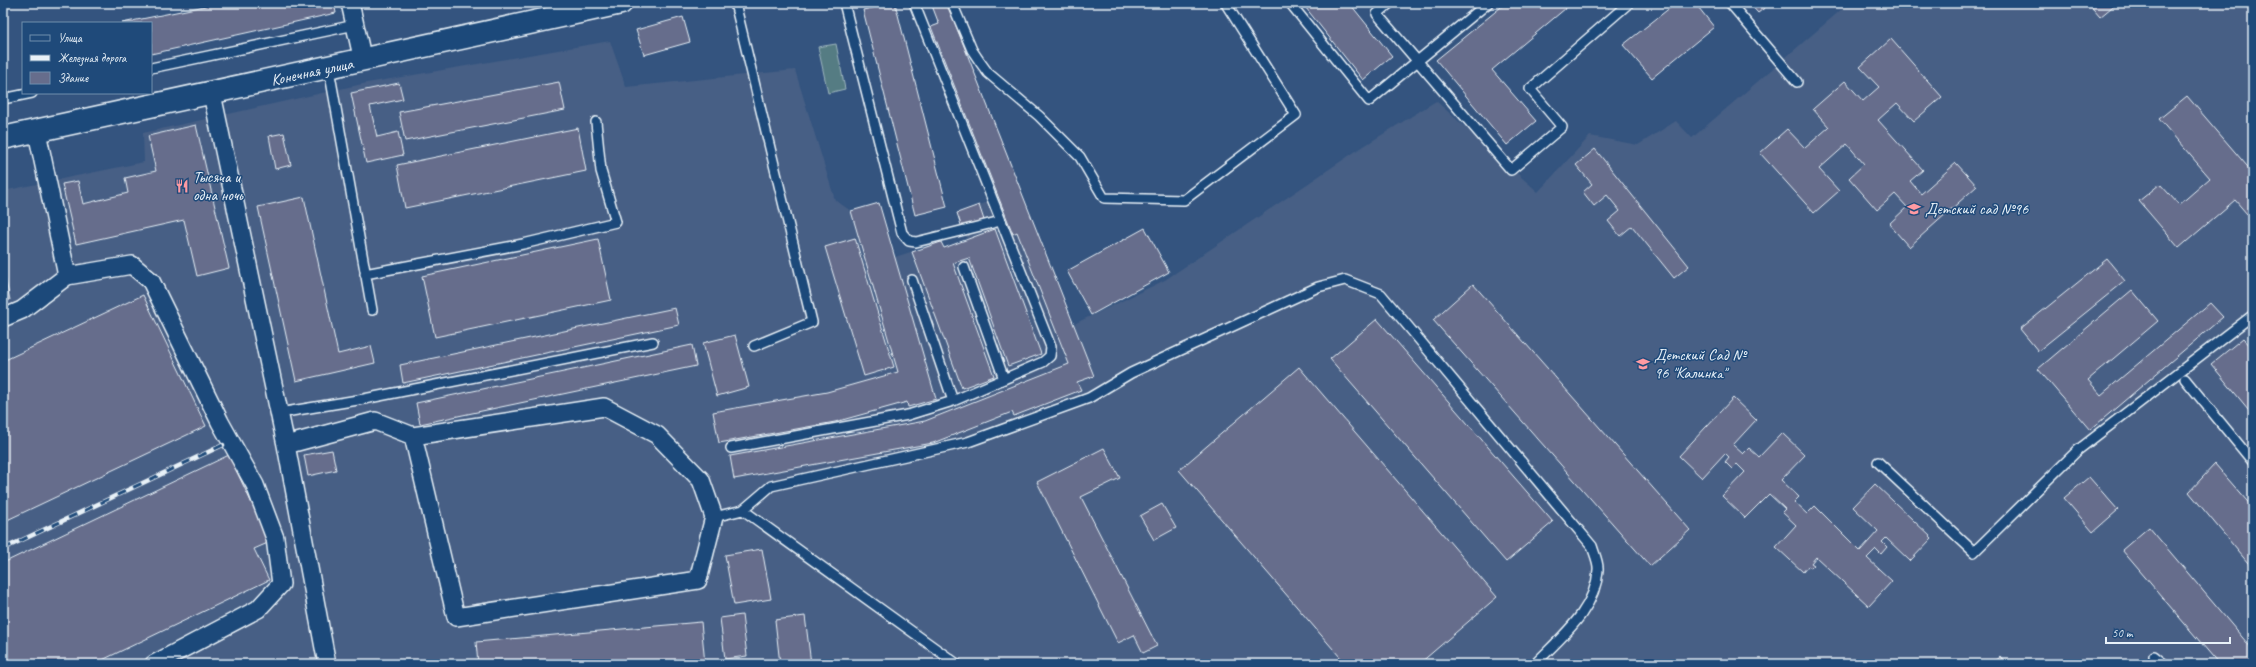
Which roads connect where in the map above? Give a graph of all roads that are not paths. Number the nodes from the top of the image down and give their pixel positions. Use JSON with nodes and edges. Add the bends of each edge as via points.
{"nodes":[{"id":1,"x":350,"y":3,"type":"edge"},
{"id":2,"x":621,"y":3,"type":"edge"},
{"id":3,"x":735,"y":3,"type":"edge"},
{"id":4,"x":845,"y":3,"type":"edge"},
{"id":5,"x":914,"y":3,"type":"edge"},
{"id":6,"x":952,"y":3,"type":"edge"},
{"id":7,"x":1290,"y":3,"type":"edge"},
{"id":8,"x":1390,"y":3,"type":"edge"},
{"id":9,"x":1488,"y":3,"type":"edge"},
{"id":10,"x":1630,"y":3,"type":"edge"},
{"id":11,"x":1730,"y":3,"type":"edge"},
{"id":12,"x":1226,"y":4,"type":"dead end"},
{"id":13,"x":355,"y":25,"type":"junction"},
{"id":14,"x":363,"y":61,"type":"junction"},
{"id":15,"x":1418,"y":62,"type":"junction"},
{"id":16,"x":152,"y":68,"type":"edge"},
{"id":17,"x":328,"y":68,"type":"junction"},
{"id":18,"x":1797,"y":82,"type":"dead end"},
{"id":19,"x":27,"y":94,"type":"edge"},
{"id":20,"x":212,"y":94,"type":"junction"},
{"id":21,"x":3,"y":99,"type":"edge"},
{"id":22,"x":596,"y":122,"type":"dead end"},
{"id":23,"x":37,"y":132,"type":"junction"},
{"id":24,"x":3,"y":138,"type":"edge"},
{"id":25,"x":1001,"y":221,"type":"junction"},
{"id":26,"x":964,"y":267,"type":"dead end"},
{"id":27,"x":365,"y":274,"type":"junction"},
{"id":28,"x":67,"y":276,"type":"junction"},
{"id":29,"x":912,"y":280,"type":"dead end"},
{"id":30,"x":372,"y":310,"type":"dead end"},
{"id":31,"x":2253,"y":314,"type":"edge"},
{"id":32,"x":3,"y":318,"type":"edge"},
{"id":33,"x":653,"y":342,"type":"dead end"},
{"id":34,"x":754,"y":346,"type":"dead end"},
{"id":35,"x":1004,"y":379,"type":"junction"},
{"id":36,"x":2186,"y":379,"type":"dead end"},
{"id":37,"x":953,"y":401,"type":"junction"},
{"id":38,"x":279,"y":413,"type":"junction"},
{"id":39,"x":413,"y":436,"type":"junction"},
{"id":40,"x":286,"y":445,"type":"junction"},
{"id":41,"x":731,"y":448,"type":"dead end"},
{"id":42,"x":1878,"y":462,"type":"dead end"},
{"id":43,"x":2253,"y":462,"type":"edge"},
{"id":44,"x":743,"y":510,"type":"junction"},
{"id":45,"x":714,"y":517,"type":"junction"},
{"id":46,"x":2154,"y":656,"type":"dead end"},
{"id":47,"x":154,"y":664,"type":"edge"},
{"id":48,"x":327,"y":664,"type":"edge"},
{"id":49,"x":957,"y":664,"type":"edge"},
{"id":50,"x":1535,"y":664,"type":"edge"},
{"id":51,"x":2164,"y":664,"type":"edge"}],
"edges":[{"from":1,"to":13,"type":"street"},
{"from":2,"to":14,"type":"street","name":"Конечная улица"},
{"from":3,"to":34,"type":"lane","via":[[812,322]]},
{"from":4,"to":25,"type":"lane","via":[[902,233],[909,241],[916,242]]},
{"from":5,"to":25,"type":"lane"},
{"from":6,"to":12,"type":"lane","via":[[972,50],[980,62],[1080,157],[1104,198],[1184,200],[1296,115]]},
{"from":7,"to":15,"type":"lane","via":[[1369,101]]},
{"from":8,"to":15,"type":"lane","via":[[1377,14]]},
{"from":9,"to":15,"type":"lane"},
{"from":10,"to":15,"type":"lane","via":[[1530,89],[1562,127],[1511,170]]},
{"from":11,"to":18,"type":"lane"},
{"from":13,"to":14,"type":"street"},
{"from":13,"to":16,"type":"lane"},
{"from":14,"to":17,"type":"street","name":"Конечная улица"},
{"from":17,"to":20,"type":"street","name":"Конечная улица"},
{"from":17,"to":27,"type":"lane"},
{"from":19,"to":21,"type":"lane"},
{"from":20,"to":23,"type":"street","name":"Конечная улица"},
{"from":20,"to":38,"type":"street"},
{"from":22,"to":27,"type":"lane","via":[[602,171],[616,222],[523,244]]},
{"from":23,"to":24,"type":"street","name":"Конечная улица"},
{"from":23,"to":28,"type":"street"},
{"from":25,"to":35,"type":"lane","via":[[1051,347],[1050,356],[1043,362]]},
{"from":26,"to":35,"type":"lane"},
{"from":27,"to":30,"type":"lane"},
{"from":28,"to":32,"type":"street","via":[[22,310]]},
{"from":28,"to":47,"type":"street","via":[[132,265],[151,281],[220,422],[255,485],[275,538],[281,584],[258,609]]},
{"from":29,"to":37,"type":"lane"},
{"from":31,"to":42,"type":"lane","via":[[2078,450],[1974,552]]},
{"from":33,"to":38,"type":"lane","via":[[364,399]]},
{"from":35,"to":37,"type":"lane"},
{"from":36,"to":43,"type":"lane"},
{"from":37,"to":41,"type":"lane","via":[[908,415]]},
{"from":38,"to":40,"type":"street"},
{"from":39,"to":40,"type":"street","via":[[375,421]]},
{"from":39,"to":45,"type":"street","via":[[604,407],[658,435],[701,480]]},
{"from":39,"to":45,"type":"street","via":[[456,617],[698,580]]},
{"from":40,"to":48,"type":"street"},
{"from":44,"to":45,"type":"lane"},
{"from":44,"to":49,"type":"lane"},
{"from":44,"to":50,"type":"lane","via":[[771,486],[968,442],[1089,398],[1138,370],[1318,287],[1345,280],[1381,294],[1592,546],[1598,569],[1592,598],[1574,624]]},
{"from":46,"to":51,"type":"lane"}]}
